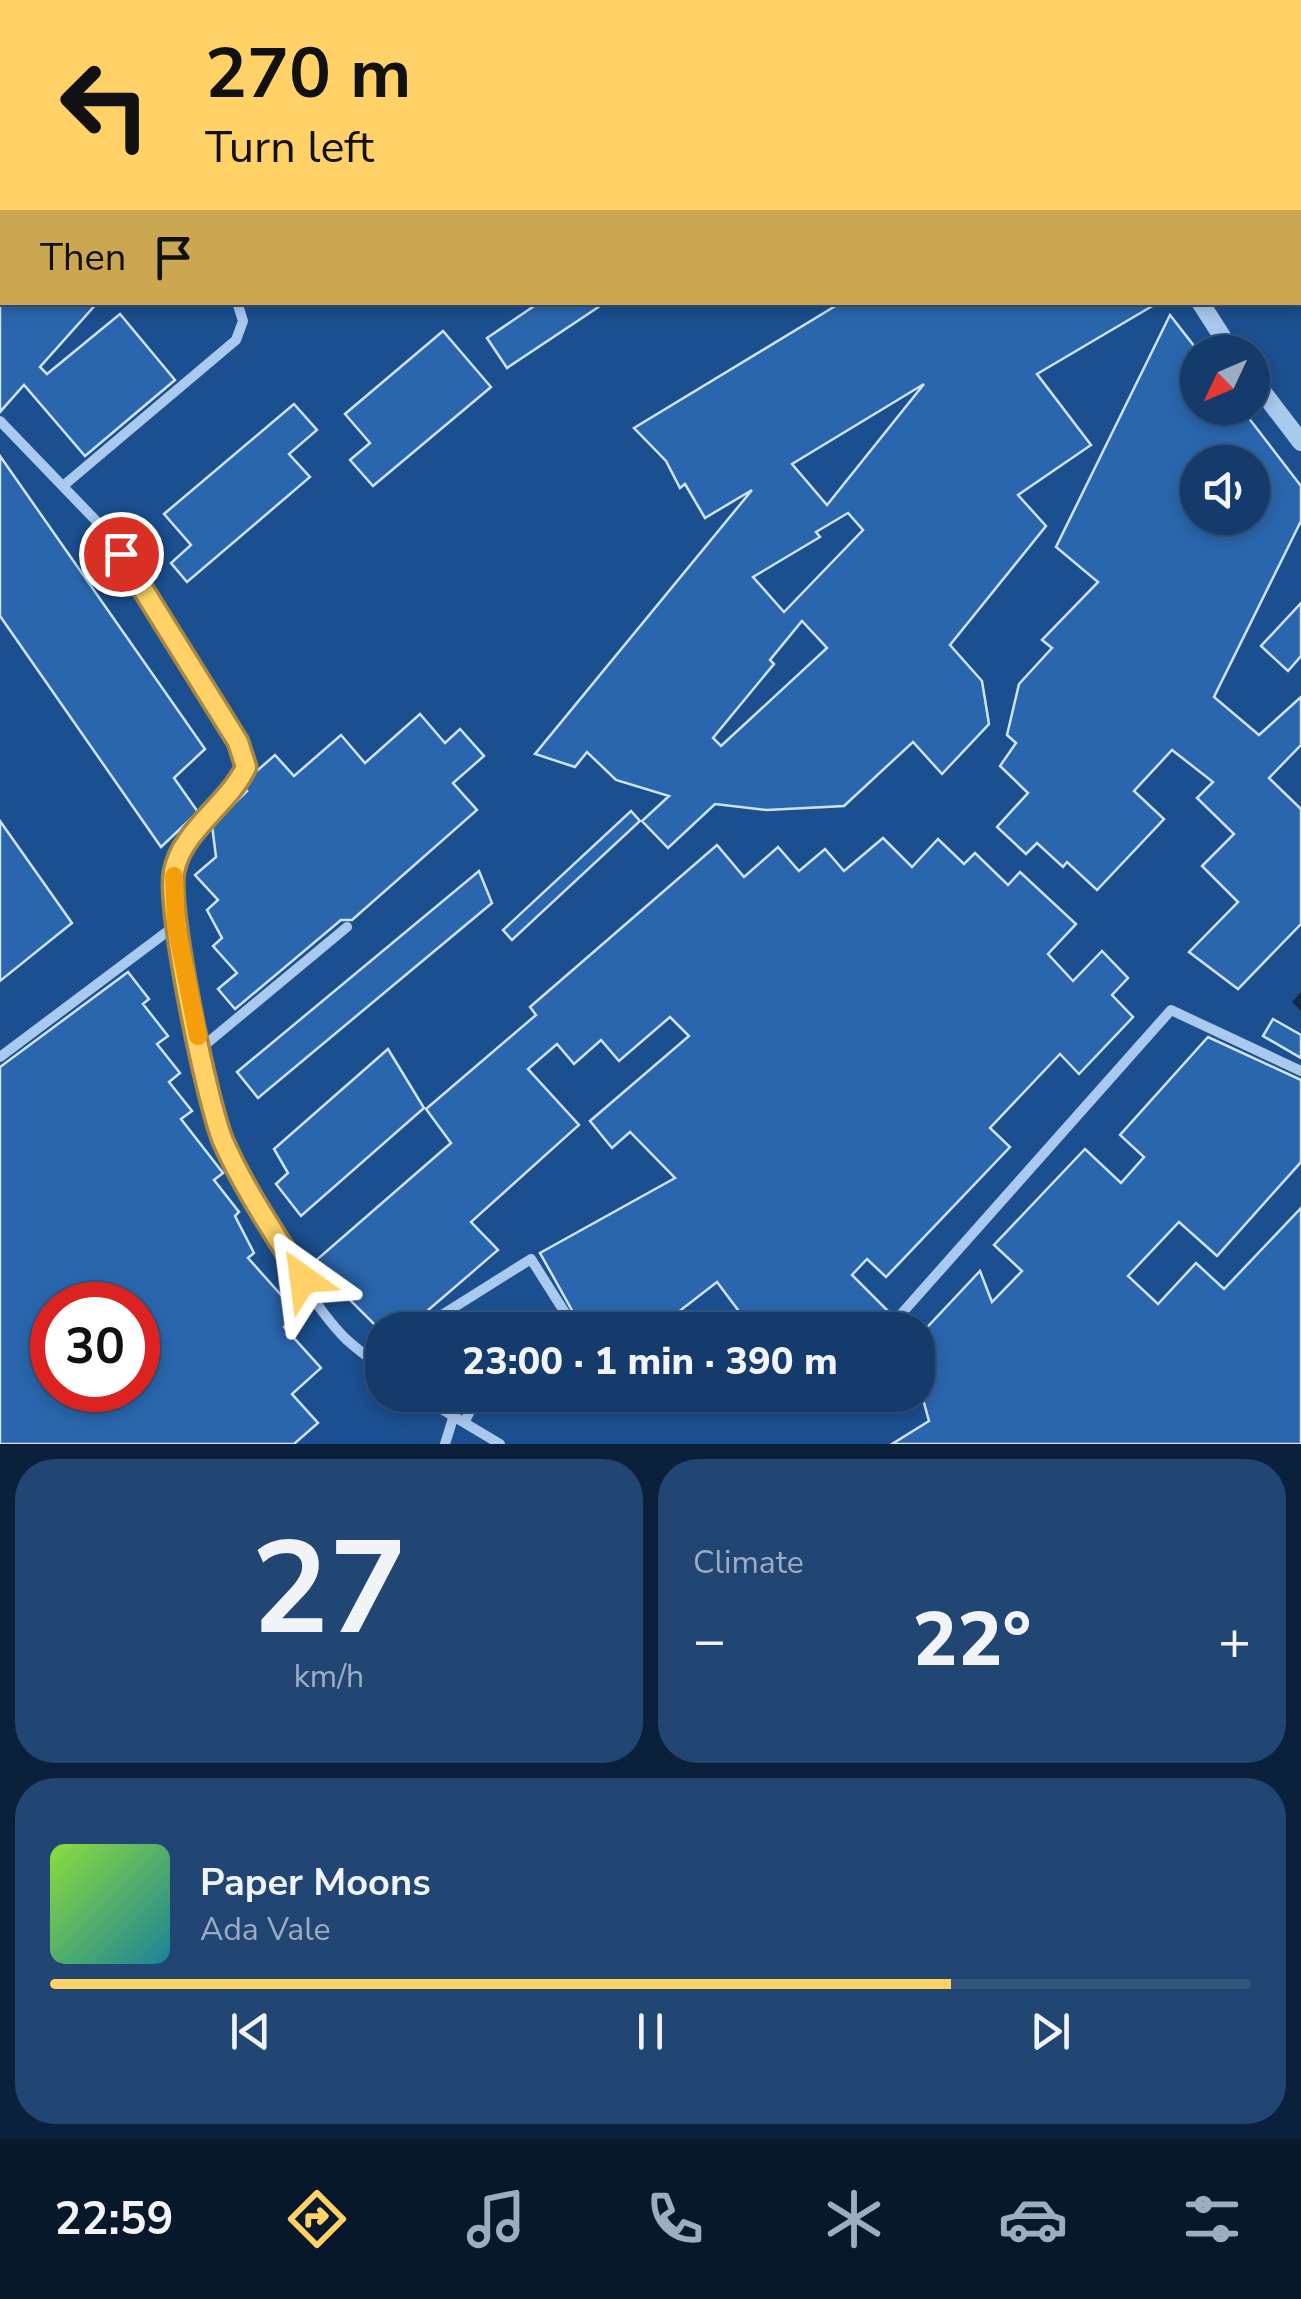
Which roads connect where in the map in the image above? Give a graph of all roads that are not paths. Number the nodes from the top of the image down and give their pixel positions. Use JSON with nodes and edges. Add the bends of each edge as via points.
{"nodes":[{"id":1,"x":238,"y":305,"type":"edge"},
{"id":2,"x":1202,"y":305,"type":"edge"},
{"id":3,"x":1221,"y":335,"type":"edge"},
{"id":4,"x":1270,"y":402,"type":"edge"},
{"id":5,"x":0,"y":421,"type":"edge"},
{"id":6,"x":1301,"y":442,"type":"edge"},
{"id":7,"x":63,"y":486,"type":"junction"},
{"id":8,"x":176,"y":925,"type":"junction"},
{"id":9,"x":347,"y":927,"type":"dead end"},
{"id":10,"x":200,"y":1049,"type":"junction"},
{"id":11,"x":0,"y":1056,"type":"edge"},
{"id":12,"x":1301,"y":1071,"type":"edge"},
{"id":13,"x":446,"y":1312,"type":"edge"},
{"id":14,"x":564,"y":1312,"type":"edge"},
{"id":15,"x":903,"y":1312,"type":"edge"},
{"id":16,"x":365,"y":1353,"type":"edge"},
{"id":17,"x":448,"y":1412,"type":"edge"},
{"id":18,"x":464,"y":1412,"type":"edge"},
{"id":19,"x":459,"y":1418,"type":"junction"},
{"id":20,"x":445,"y":1444,"type":"edge"},
{"id":21,"x":500,"y":1444,"type":"edge"}],
"edges":[{"from":1,"to":7,"type":"street","via":[[243,321],[236,340]]},
{"from":2,"to":3,"type":"street"},
{"from":4,"to":6,"type":"street"},
{"from":5,"to":7,"type":"street"},
{"from":7,"to":8,"type":"street","via":[[139,579],[238,742],[246,767],[236,790],[183,849],[174,872]]},
{"from":8,"to":10,"type":"street"},
{"from":8,"to":11,"type":"street"},
{"from":9,"to":10,"type":"street"},
{"from":10,"to":16,"type":"street","via":[[222,1138],[252,1197],[320,1306]]},
{"from":12,"to":15,"type":"street","via":[[1172,1010]]},
{"from":13,"to":14,"type":"street","via":[[530,1258]]},
{"from":17,"to":19,"type":"street"},
{"from":18,"to":19,"type":"street"},
{"from":19,"to":20,"type":"street"},
{"from":19,"to":21,"type":"street"}]}
